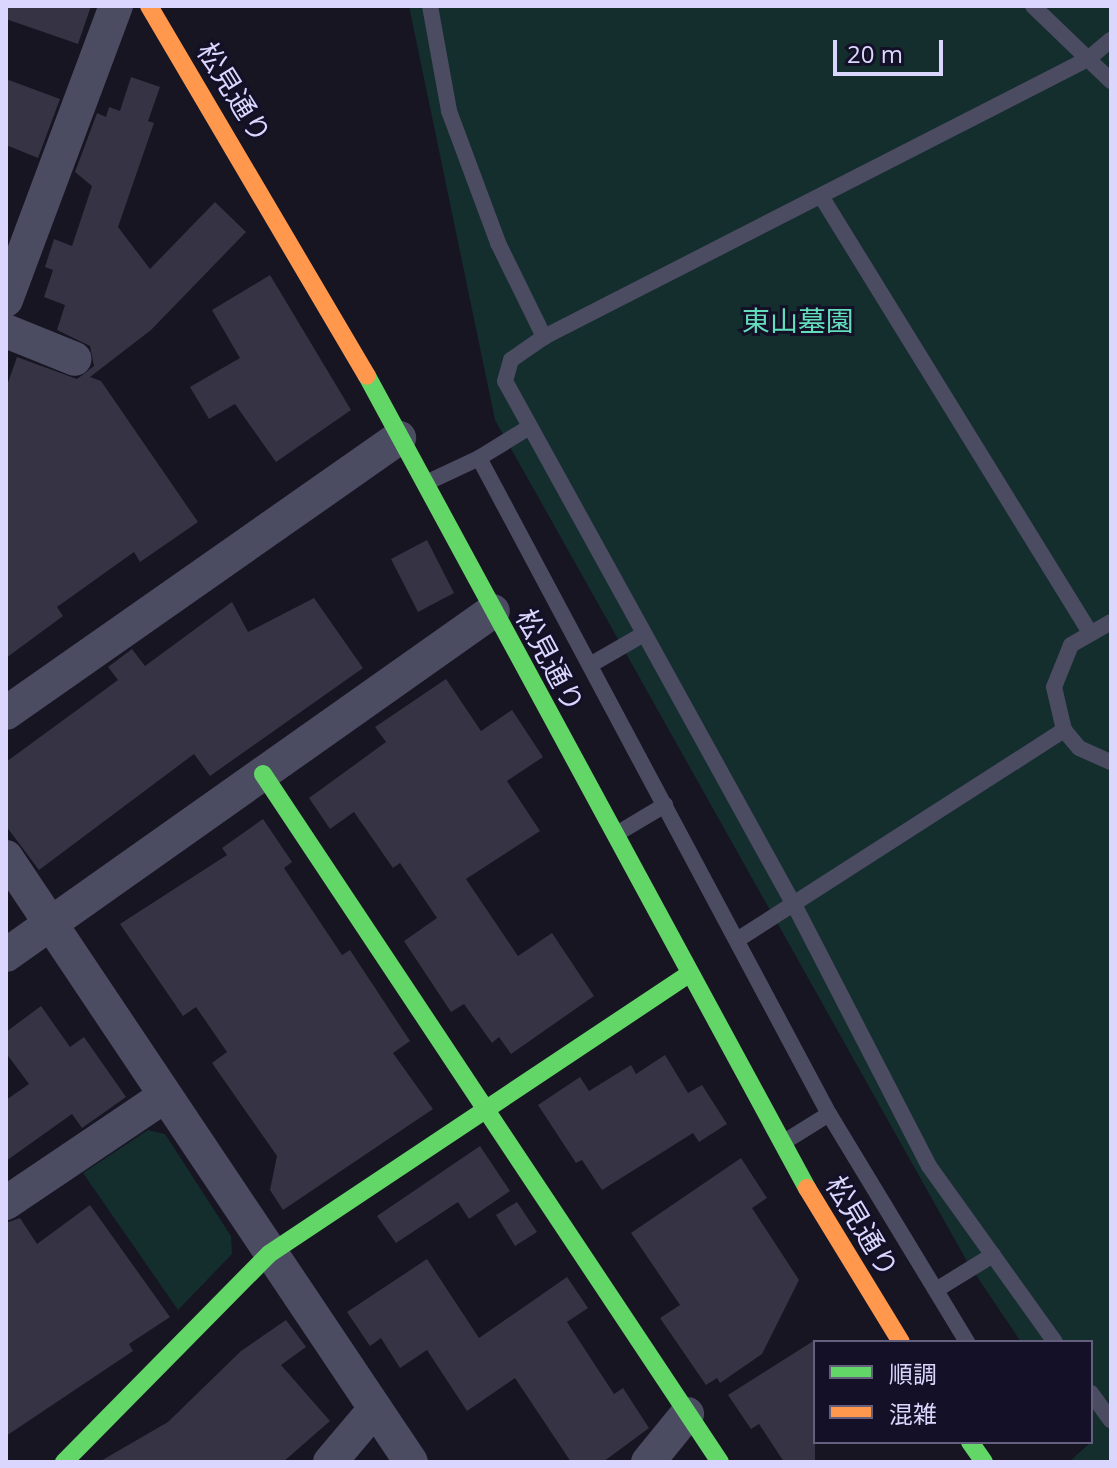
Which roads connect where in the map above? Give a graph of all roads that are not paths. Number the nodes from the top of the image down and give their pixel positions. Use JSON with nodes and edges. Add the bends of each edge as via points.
{"nodes":[{"id":1,"x":116,"y":6,"type":"edge"},
{"id":2,"x":149,"y":6,"type":"edge"},
{"id":3,"x":430,"y":6,"type":"edge"},
{"id":4,"x":1033,"y":6,"type":"edge"},
{"id":5,"x":1111,"y":40,"type":"edge"},
{"id":6,"x":1088,"y":59,"type":"junction"},
{"id":7,"x":1111,"y":81,"type":"edge"},
{"id":8,"x":821,"y":196,"type":"junction"},
{"id":9,"x":6,"y":300,"type":"edge"},
{"id":10,"x":6,"y":331,"type":"edge"},
{"id":11,"x":544,"y":337,"type":"junction"},
{"id":12,"x":75,"y":359,"type":"dead end"},
{"id":13,"x":528,"y":428,"type":"junction"},
{"id":14,"x":399,"y":438,"type":"junction"},
{"id":15,"x":479,"y":458,"type":"junction"},
{"id":16,"x":423,"y":485,"type":"junction"},
{"id":17,"x":493,"y":611,"type":"junction"},
{"id":18,"x":1111,"y":622,"type":"edge"},
{"id":19,"x":1089,"y":631,"type":"junction"},
{"id":20,"x":642,"y":635,"type":"junction"},
{"id":21,"x":590,"y":665,"type":"junction"},
{"id":22,"x":6,"y":713,"type":"edge"},
{"id":23,"x":1064,"y":730,"type":"junction"},
{"id":24,"x":1111,"y":762,"type":"edge"},
{"id":25,"x":263,"y":774,"type":"junction"},
{"id":26,"x":665,"y":805,"type":"junction"},
{"id":27,"x":613,"y":836,"type":"junction"},
{"id":28,"x":6,"y":857,"type":"edge"},
{"id":29,"x":794,"y":905,"type":"junction"},
{"id":30,"x":50,"y":923,"type":"junction"},
{"id":31,"x":737,"y":940,"type":"junction"},
{"id":32,"x":6,"y":955,"type":"edge"},
{"id":33,"x":689,"y":974,"type":"junction"},
{"id":34,"x":163,"y":1097,"type":"junction"},
{"id":35,"x":486,"y":1109,"type":"junction"},
{"id":36,"x":829,"y":1114,"type":"junction"},
{"id":37,"x":783,"y":1143,"type":"junction"},
{"id":38,"x":6,"y":1203,"type":"edge"},
{"id":39,"x":269,"y":1254,"type":"junction"},
{"id":40,"x":993,"y":1255,"type":"junction"},
{"id":41,"x":936,"y":1290,"type":"junction"},
{"id":42,"x":900,"y":1340,"type":"edge"},
{"id":43,"x":966,"y":1340,"type":"edge"},
{"id":44,"x":1054,"y":1340,"type":"edge"},
{"id":45,"x":1093,"y":1396,"type":"edge"},
{"id":46,"x":375,"y":1409,"type":"junction"},
{"id":47,"x":687,"y":1414,"type":"junction"},
{"id":48,"x":1111,"y":1421,"type":"edge"},
{"id":49,"x":971,"y":1444,"type":"edge"},
{"id":50,"x":64,"y":1462,"type":"edge"},
{"id":51,"x":330,"y":1462,"type":"edge"},
{"id":52,"x":411,"y":1462,"type":"edge"},
{"id":53,"x":648,"y":1462,"type":"edge"},
{"id":54,"x":720,"y":1462,"type":"edge"},
{"id":55,"x":984,"y":1462,"type":"edge"}],
"edges":[{"from":1,"to":9,"type":"street"},
{"from":2,"to":14,"type":"street","name":"松見通り","via":[[268,197]]},
{"from":3,"to":11,"type":"lane","via":[[449,111],[498,243]]},
{"from":4,"to":6,"type":"lane"},
{"from":5,"to":6,"type":"lane"},
{"from":6,"to":7,"type":"lane"},
{"from":6,"to":8,"type":"lane"},
{"from":8,"to":11,"type":"lane"},
{"from":8,"to":19,"type":"lane"},
{"from":10,"to":12,"type":"street"},
{"from":11,"to":13,"type":"lane","via":[[511,360],[505,381]]},
{"from":13,"to":15,"type":"lane"},
{"from":13,"to":20,"type":"lane"},
{"from":14,"to":16,"type":"street","name":"松見通り"},
{"from":14,"to":22,"type":"street"},
{"from":15,"to":16,"type":"lane"},
{"from":15,"to":21,"type":"lane"},
{"from":16,"to":17,"type":"street","name":"松見通り"},
{"from":17,"to":25,"type":"street"},
{"from":17,"to":27,"type":"street","name":"松見通り"},
{"from":18,"to":19,"type":"lane"},
{"from":19,"to":23,"type":"lane","via":[[1071,645],[1057,676],[1056,710]]},
{"from":20,"to":21,"type":"lane"},
{"from":20,"to":29,"type":"lane"},
{"from":21,"to":26,"type":"lane"},
{"from":23,"to":24,"type":"lane","via":[[1079,748]]},
{"from":23,"to":29,"type":"lane"},
{"from":25,"to":30,"type":"street"},
{"from":25,"to":35,"type":"street"},
{"from":26,"to":27,"type":"lane"},
{"from":26,"to":31,"type":"lane"},
{"from":27,"to":33,"type":"street","name":"松見通り"},
{"from":28,"to":30,"type":"street"},
{"from":29,"to":31,"type":"lane"},
{"from":29,"to":40,"type":"lane","via":[[929,1166]]},
{"from":30,"to":32,"type":"street"},
{"from":30,"to":34,"type":"street"},
{"from":31,"to":36,"type":"lane"},
{"from":33,"to":35,"type":"street"},
{"from":33,"to":37,"type":"street","name":"松見通り"},
{"from":34,"to":38,"type":"street"},
{"from":34,"to":39,"type":"street"},
{"from":35,"to":39,"type":"street"},
{"from":35,"to":47,"type":"street"},
{"from":36,"to":37,"type":"lane"},
{"from":36,"to":41,"type":"lane"},
{"from":37,"to":42,"type":"street","name":"松見通り"},
{"from":39,"to":46,"type":"street"},
{"from":39,"to":50,"type":"street"},
{"from":40,"to":41,"type":"lane"},
{"from":40,"to":44,"type":"lane"},
{"from":41,"to":43,"type":"lane"},
{"from":45,"to":48,"type":"lane"},
{"from":46,"to":51,"type":"street"},
{"from":46,"to":52,"type":"street"},
{"from":47,"to":53,"type":"street"},
{"from":47,"to":54,"type":"street"},
{"from":49,"to":55,"type":"street"}]}
